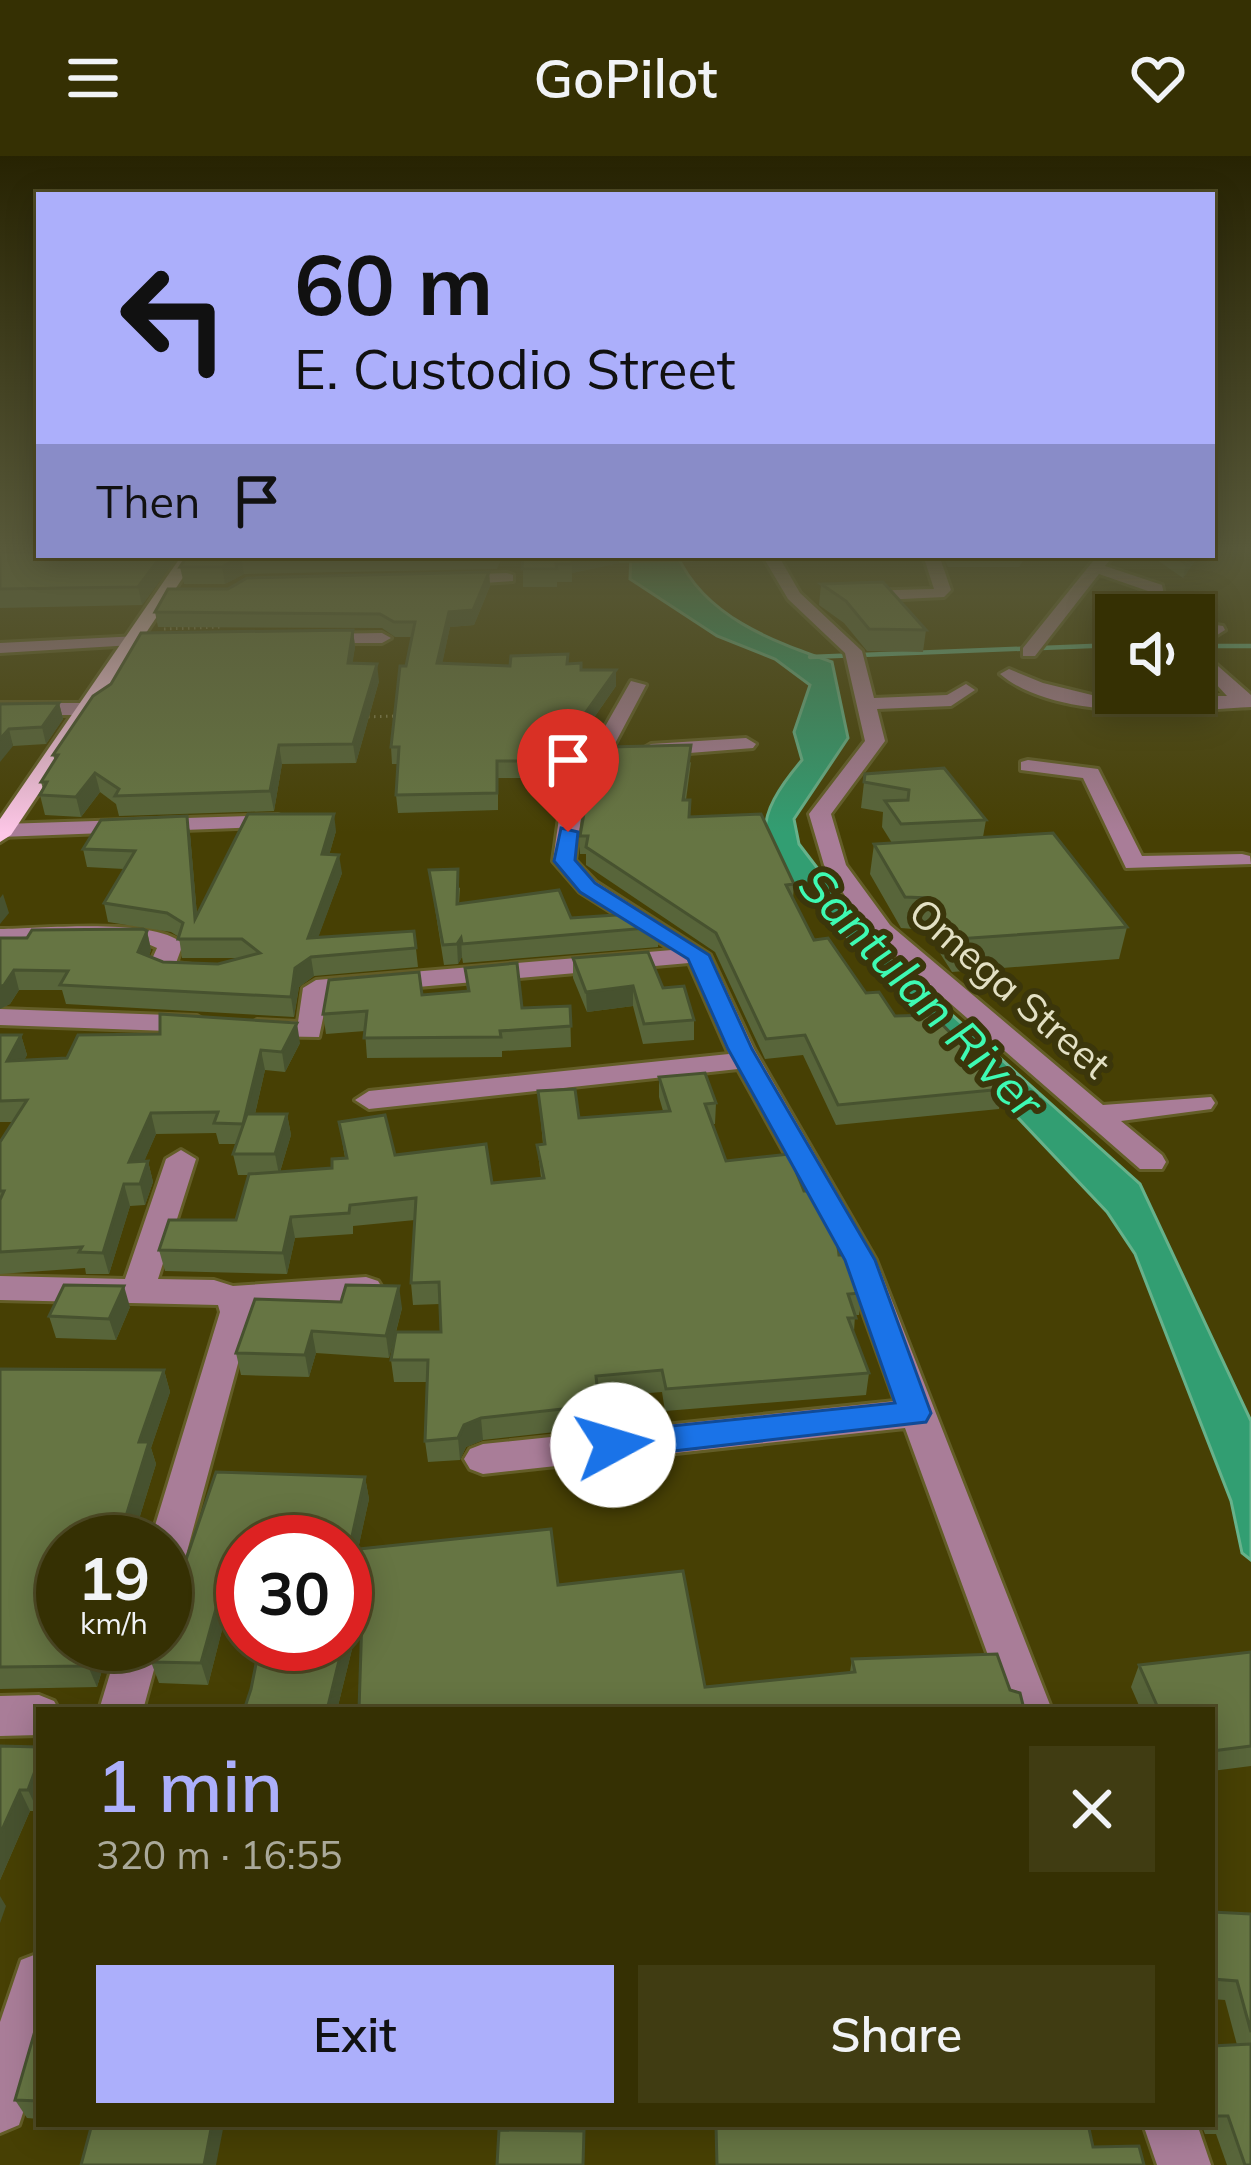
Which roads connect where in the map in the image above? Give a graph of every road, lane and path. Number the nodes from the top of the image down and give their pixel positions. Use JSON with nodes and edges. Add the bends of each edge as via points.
{"nodes":[{"id":1,"x":35,"y":646,"type":"edge"},
{"id":2,"x":135,"y":646,"type":"edge"},
{"id":3,"x":844,"y":646,"type":"edge"},
{"id":4,"x":1034,"y":646,"type":"edge"},
{"id":5,"x":0,"y":648,"type":"edge"},
{"id":6,"x":1029,"y":652,"type":"dead end"},
{"id":7,"x":1215,"y":671,"type":"edge"},
{"id":8,"x":1009,"y":674,"type":"dead end"},
{"id":9,"x":637,"y":685,"type":"dead end"},
{"id":10,"x":966,"y":690,"type":"dead end"},
{"id":11,"x":1247,"y":702,"type":"edge"},
{"id":12,"x":866,"y":704,"type":"junction"},
{"id":13,"x":0,"y":710,"type":"edge"},
{"id":14,"x":85,"y":710,"type":"junction"},
{"id":15,"x":417,"y":716,"type":"edge"},
{"id":16,"x":351,"y":717,"type":"edge"},
{"id":17,"x":746,"y":744,"type":"dead end"},
{"id":18,"x":604,"y":749,"type":"junction"},
{"id":19,"x":1028,"y":766,"type":"dead end"},
{"id":20,"x":278,"y":821,"type":"edge"},
{"id":21,"x":79,"y":822,"type":"dead end"},
{"id":22,"x":5,"y":824,"type":"edge"},
{"id":23,"x":1248,"y":859,"type":"edge"},
{"id":24,"x":0,"y":936,"type":"edge"},
{"id":25,"x":698,"y":955,"type":"junction"},
{"id":26,"x":226,"y":971,"type":"edge"},
{"id":27,"x":0,"y":1018,"type":"edge"},
{"id":28,"x":752,"y":1069,"type":"junction"},
{"id":29,"x":588,"y":1093,"type":"dead end"},
{"id":30,"x":369,"y":1100,"type":"dead end"},
{"id":31,"x":1201,"y":1103,"type":"dead end"},
{"id":32,"x":1096,"y":1115,"type":"junction"},
{"id":33,"x":181,"y":1159,"type":"dead end"},
{"id":34,"x":1151,"y":1162,"type":"dead end"},
{"id":35,"x":0,"y":1288,"type":"edge"},
{"id":36,"x":366,"y":1289,"type":"edge"},
{"id":37,"x":138,"y":1290,"type":"junction"},
{"id":38,"x":232,"y":1298,"type":"junction"},
{"id":39,"x":915,"y":1413,"type":"junction"},
{"id":40,"x":483,"y":1459,"type":"dead end"},
{"id":41,"x":178,"y":1515,"type":"edge"},
{"id":42,"x":132,"y":1671,"type":"edge"},
{"id":43,"x":122,"y":1707,"type":"edge"},
{"id":44,"x":1029,"y":1707,"type":"edge"},
{"id":45,"x":36,"y":1715,"type":"edge"},
{"id":46,"x":0,"y":1716,"type":"edge"},
{"id":47,"x":36,"y":1988,"type":"edge"},
{"id":48,"x":0,"y":2106,"type":"edge"},
{"id":49,"x":1171,"y":2127,"type":"edge"},
{"id":50,"x":1184,"y":2165,"type":"edge"}],
"edges":[{"from":1,"to":5,"type":"street"},
{"from":2,"to":14,"type":"main road"},
{"from":3,"to":12,"type":"street","name":"Omega Street"},
{"from":4,"to":6,"type":"street"},
{"from":7,"to":11,"type":"street"},
{"from":8,"to":11,"type":"street","via":[[1094,700]]},
{"from":9,"to":18,"type":"street"},
{"from":10,"to":12,"type":"street","via":[[951,700]]},
{"from":12,"to":32,"type":"street","name":"Omega Street","via":[[875,741],[820,814],[881,930]]},
{"from":13,"to":14,"type":"street"},
{"from":14,"to":22,"type":"main road"},
{"from":15,"to":16,"type":"path"},
{"from":17,"to":18,"type":"street"},
{"from":18,"to":25,"type":"street","via":[[572,804],[564,861],[588,887]]},
{"from":19,"to":23,"type":"street","via":[[1090,773],[1134,863]]},
{"from":20,"to":22,"type":"street"},
{"from":21,"to":22,"type":"street"},
{"from":24,"to":26,"type":"street","via":[[150,937],[171,944],[160,970]]},
{"from":25,"to":27,"type":"street","via":[[316,988],[310,1031]]},
{"from":25,"to":28,"type":"street"},
{"from":28,"to":29,"type":"street"},
{"from":28,"to":30,"type":"street"},
{"from":28,"to":39,"type":"street","via":[[860,1260]]},
{"from":31,"to":32,"type":"street"},
{"from":32,"to":34,"type":"street","name":"Omega Street"},
{"from":33,"to":37,"type":"street"},
{"from":35,"to":37,"type":"street"},
{"from":36,"to":38,"type":"street"},
{"from":37,"to":38,"type":"street"},
{"from":38,"to":41,"type":"street","via":[[237,1312]]},
{"from":39,"to":40,"type":"street"},
{"from":39,"to":44,"type":"street"},
{"from":42,"to":43,"type":"street"},
{"from":45,"to":46,"type":"street"},
{"from":47,"to":48,"type":"street"},
{"from":49,"to":50,"type":"street"}]}
